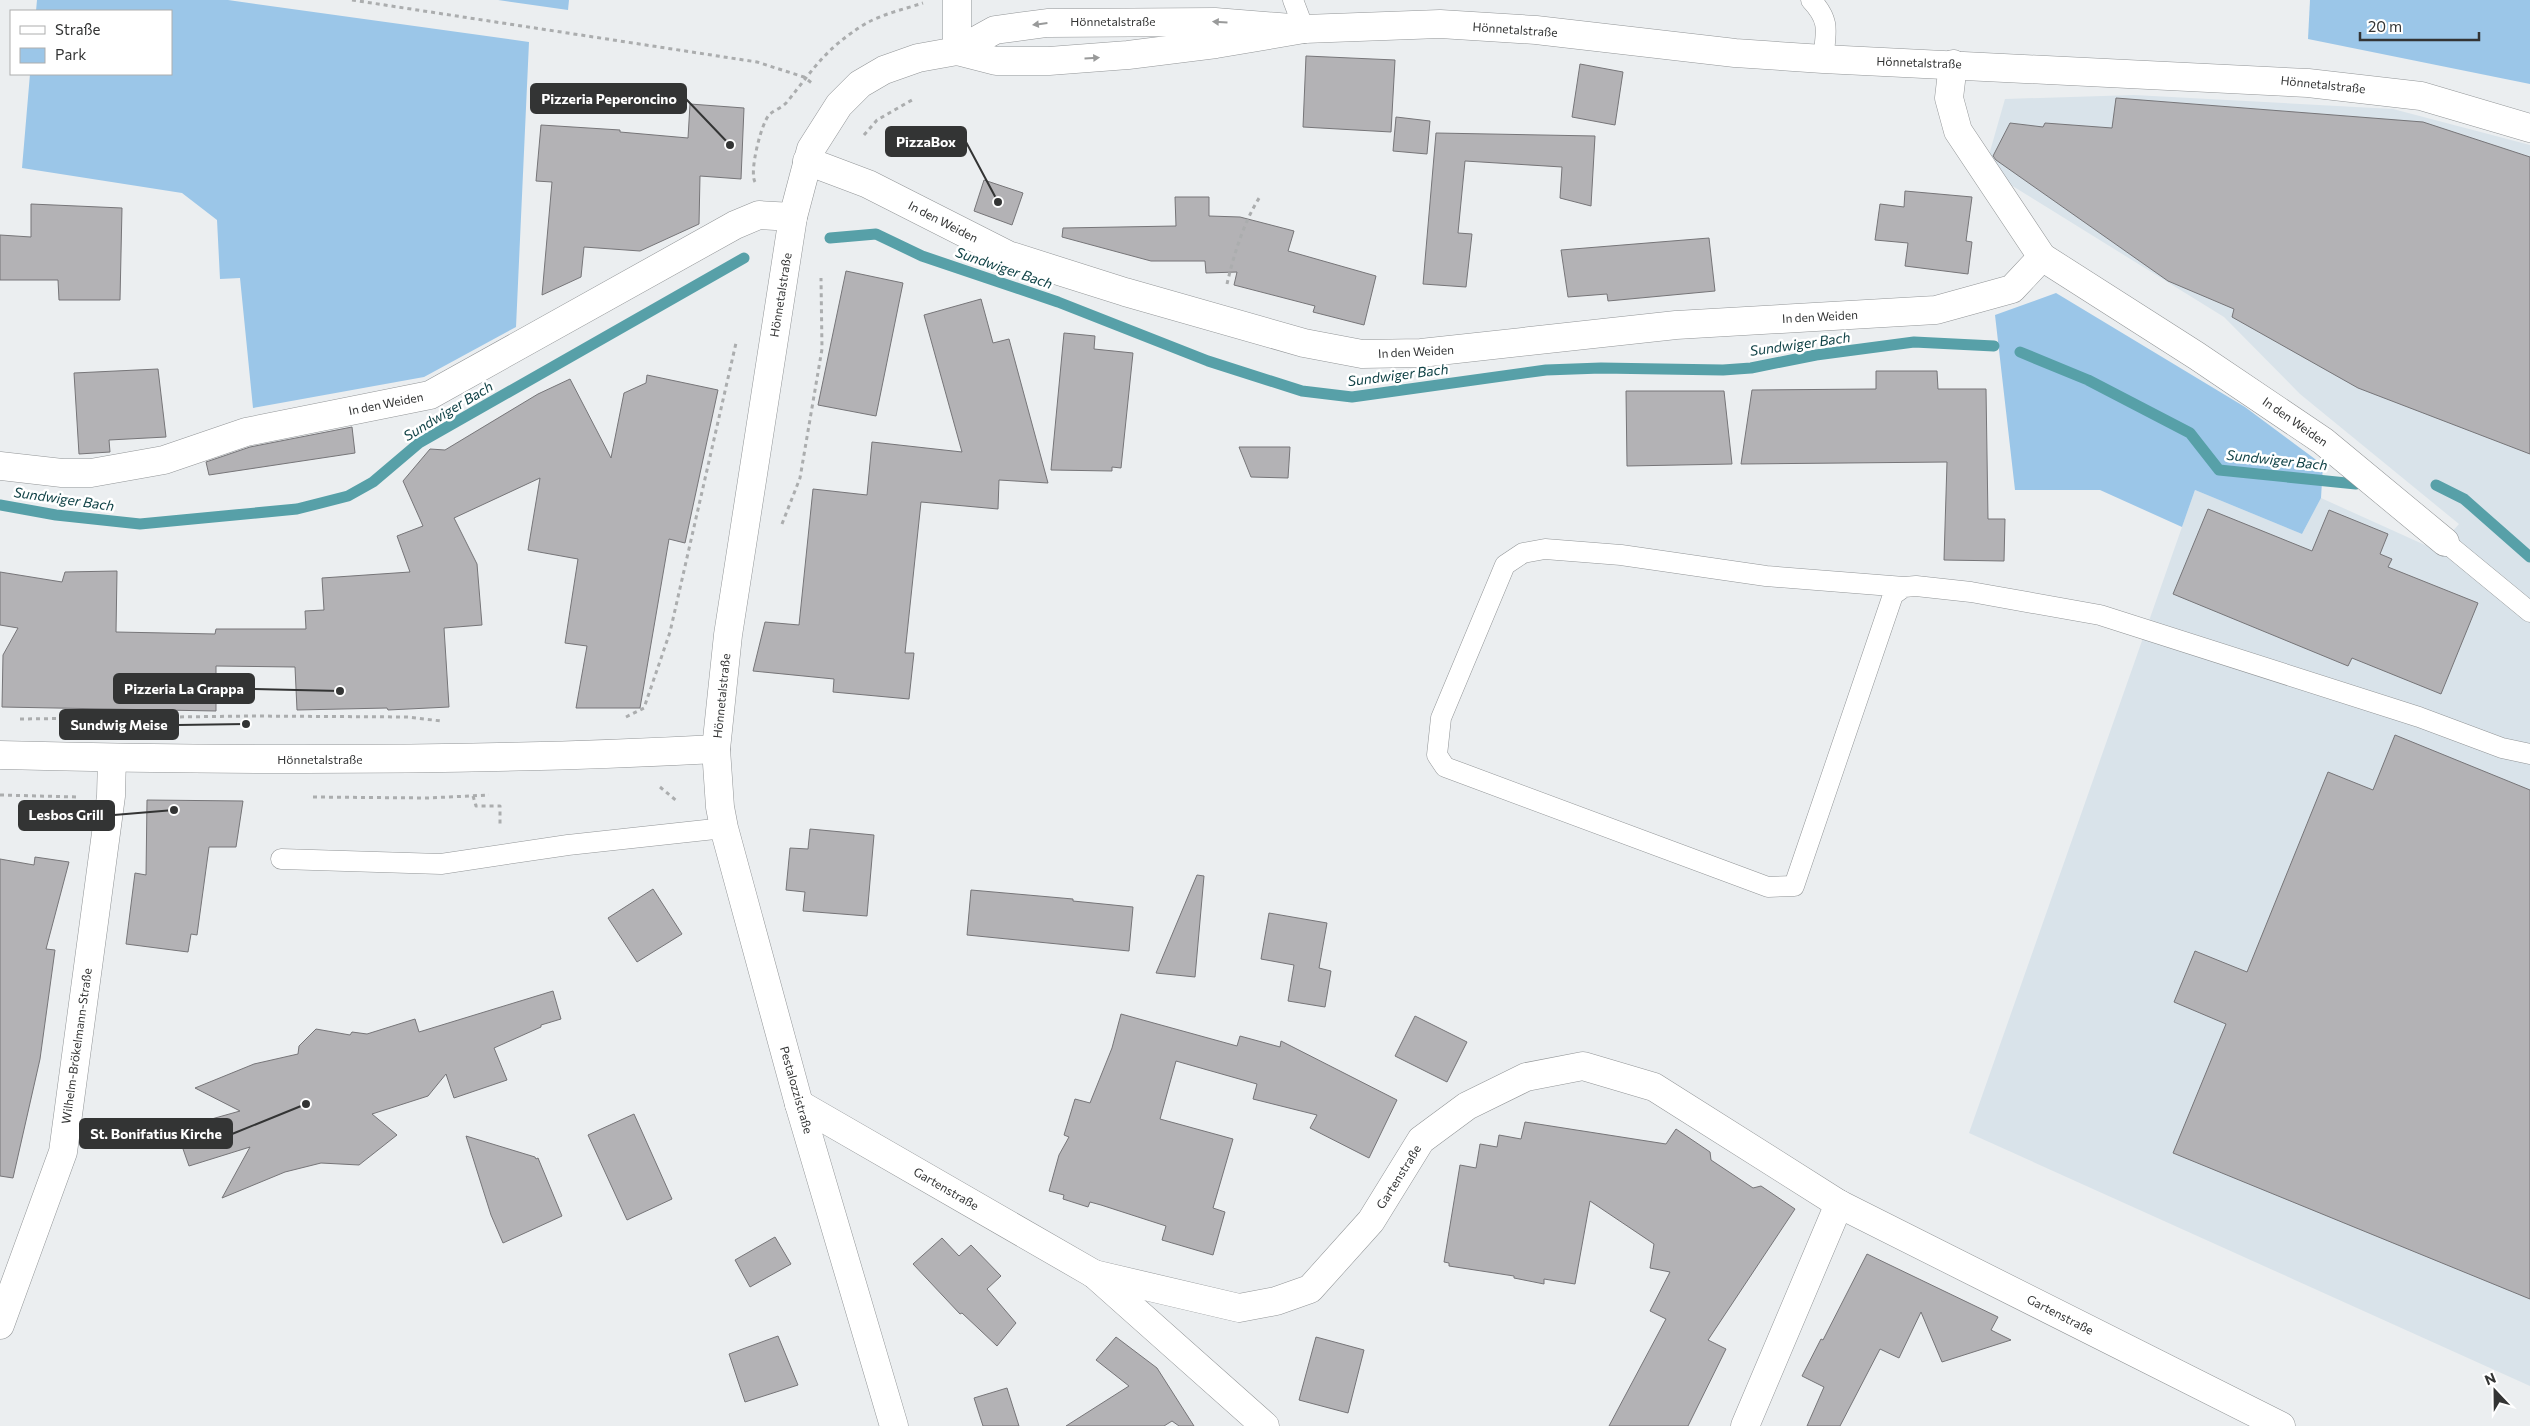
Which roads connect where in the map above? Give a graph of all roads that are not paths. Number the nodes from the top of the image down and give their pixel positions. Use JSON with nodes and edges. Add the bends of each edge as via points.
{"nodes":[{"id":1,"x":957,"y":0,"type":"edge"},
{"id":2,"x":1293,"y":0,"type":"edge"},
{"id":3,"x":1811,"y":0,"type":"edge"},
{"id":4,"x":1304,"y":29,"type":"junction"},
{"id":5,"x":957,"y":51,"type":"junction"},
{"id":6,"x":1823,"y":59,"type":"junction"},
{"id":7,"x":1953,"y":64,"type":"junction"},
{"id":8,"x":2530,"y":128,"type":"edge"},
{"id":9,"x":807,"y":161,"type":"junction"},
{"id":10,"x":793,"y":217,"type":"junction"},
{"id":11,"x":2042,"y":257,"type":"junction"},
{"id":12,"x":0,"y":466,"type":"edge"},
{"id":13,"x":2444,"y":542,"type":"joint"},
{"id":14,"x":1904,"y":587,"type":"junction"},
{"id":15,"x":2530,"y":612,"type":"edge"},
{"id":16,"x":716,"y":749,"type":"junction"},
{"id":17,"x":2530,"y":754,"type":"edge"},
{"id":18,"x":0,"y":755,"type":"edge"},
{"id":19,"x":112,"y":758,"type":"junction"},
{"id":20,"x":722,"y":818,"type":"junction"},
{"id":21,"x":281,"y":859,"type":"dead end"},
{"id":22,"x":799,"y":1104,"type":"junction"},
{"id":23,"x":1839,"y":1204,"type":"junction"},
{"id":24,"x":1094,"y":1274,"type":"junction"},
{"id":25,"x":0,"y":1325,"type":"edge"},
{"id":26,"x":894,"y":1426,"type":"edge"},
{"id":27,"x":1265,"y":1426,"type":"edge"},
{"id":28,"x":1746,"y":1426,"type":"edge"},
{"id":29,"x":2281,"y":1426,"type":"edge"}],
"edges":[{"from":1,"to":5,"type":"street"},
{"from":2,"to":4,"type":"lane"},
{"from":3,"to":6,"type":"lane","via":[[1823,12],[1826,26]]},
{"from":5,"to":4,"type":"street","name":"Hönnetalstraße","one_way":true,"via":[[996,61],[1059,60],[1206,46]]},
{"from":4,"to":5,"type":"street","name":"Hönnetalstraße","one_way":true,"via":[[1216,22],[1047,23],[995,30]]},
{"from":4,"to":6,"type":"street","name":"Hönnetalstraße","via":[[1440,24],[1536,30],[1735,53]]},
{"from":5,"to":9,"type":"street","name":"Hönnetalstraße","via":[[918,58],[884,70],[860,84],[839,105]]},
{"from":6,"to":7,"type":"street","name":"Hönnetalstraße"},
{"from":7,"to":8,"type":"street","name":"Hönnetalstraße","via":[[2308,82],[2420,96]]},
{"from":7,"to":11,"type":"street","name":"In den Weiden","via":[[1949,98],[1958,131]]},
{"from":9,"to":10,"type":"street","name":"Hönnetalstraße"},
{"from":9,"to":11,"type":"street","name":"In den Weiden","via":[[842,173],[1008,255],[1218,319],[1304,343],[1362,354],[1421,353],[1676,325],[1936,310],[2012,289]]},
{"from":10,"to":12,"type":"street","name":"In den Weiden","via":[[759,215],[735,225],[430,394],[246,432],[164,460],[91,473]]},
{"from":10,"to":16,"type":"street","name":"Hönnetalstraße","via":[[728,635]]},
{"from":11,"to":13,"type":"street","name":"In den Weiden","via":[[2322,441]]},
{"from":13,"to":15,"type":"lane","name":"In den Weiden"},
{"from":14,"to":14,"type":"lane","via":[[1894,595],[1794,886],[1759,884],[1445,768],[1437,755],[1442,718],[1505,565],[1522,553],[1545,549],[1620,555],[1766,576]]},
{"from":14,"to":17,"type":"lane","via":[[1971,592],[2100,615],[2419,717],[2502,748]]},
{"from":16,"to":19,"type":"street","name":"Hönnetalstraße","via":[[598,756],[389,760]]},
{"from":16,"to":20,"type":"street","name":"Pestalozzistraße"},
{"from":18,"to":19,"type":"street","name":"Hönnetalstraße"},
{"from":19,"to":25,"type":"street","name":"Wilhelm-Brökelmann-Straße","via":[[111,796],[63,1152]]},
{"from":20,"to":21,"type":"lane","via":[[441,864]]},
{"from":20,"to":22,"type":"street","name":"Pestalozzistraße"},
{"from":22,"to":24,"type":"street","name":"Gartenstraße"},
{"from":22,"to":26,"type":"street","name":"Pestalozzistraße"},
{"from":23,"to":24,"type":"street","name":"Gartenstraße","via":[[1654,1087],[1583,1066],[1526,1077],[1467,1106],[1421,1140],[1371,1221],[1310,1289],[1276,1301],[1239,1308]]},
{"from":23,"to":28,"type":"street"},
{"from":23,"to":29,"type":"street","name":"Gartenstraße"},
{"from":24,"to":27,"type":"street","name":"Gartenstraße"}]}
